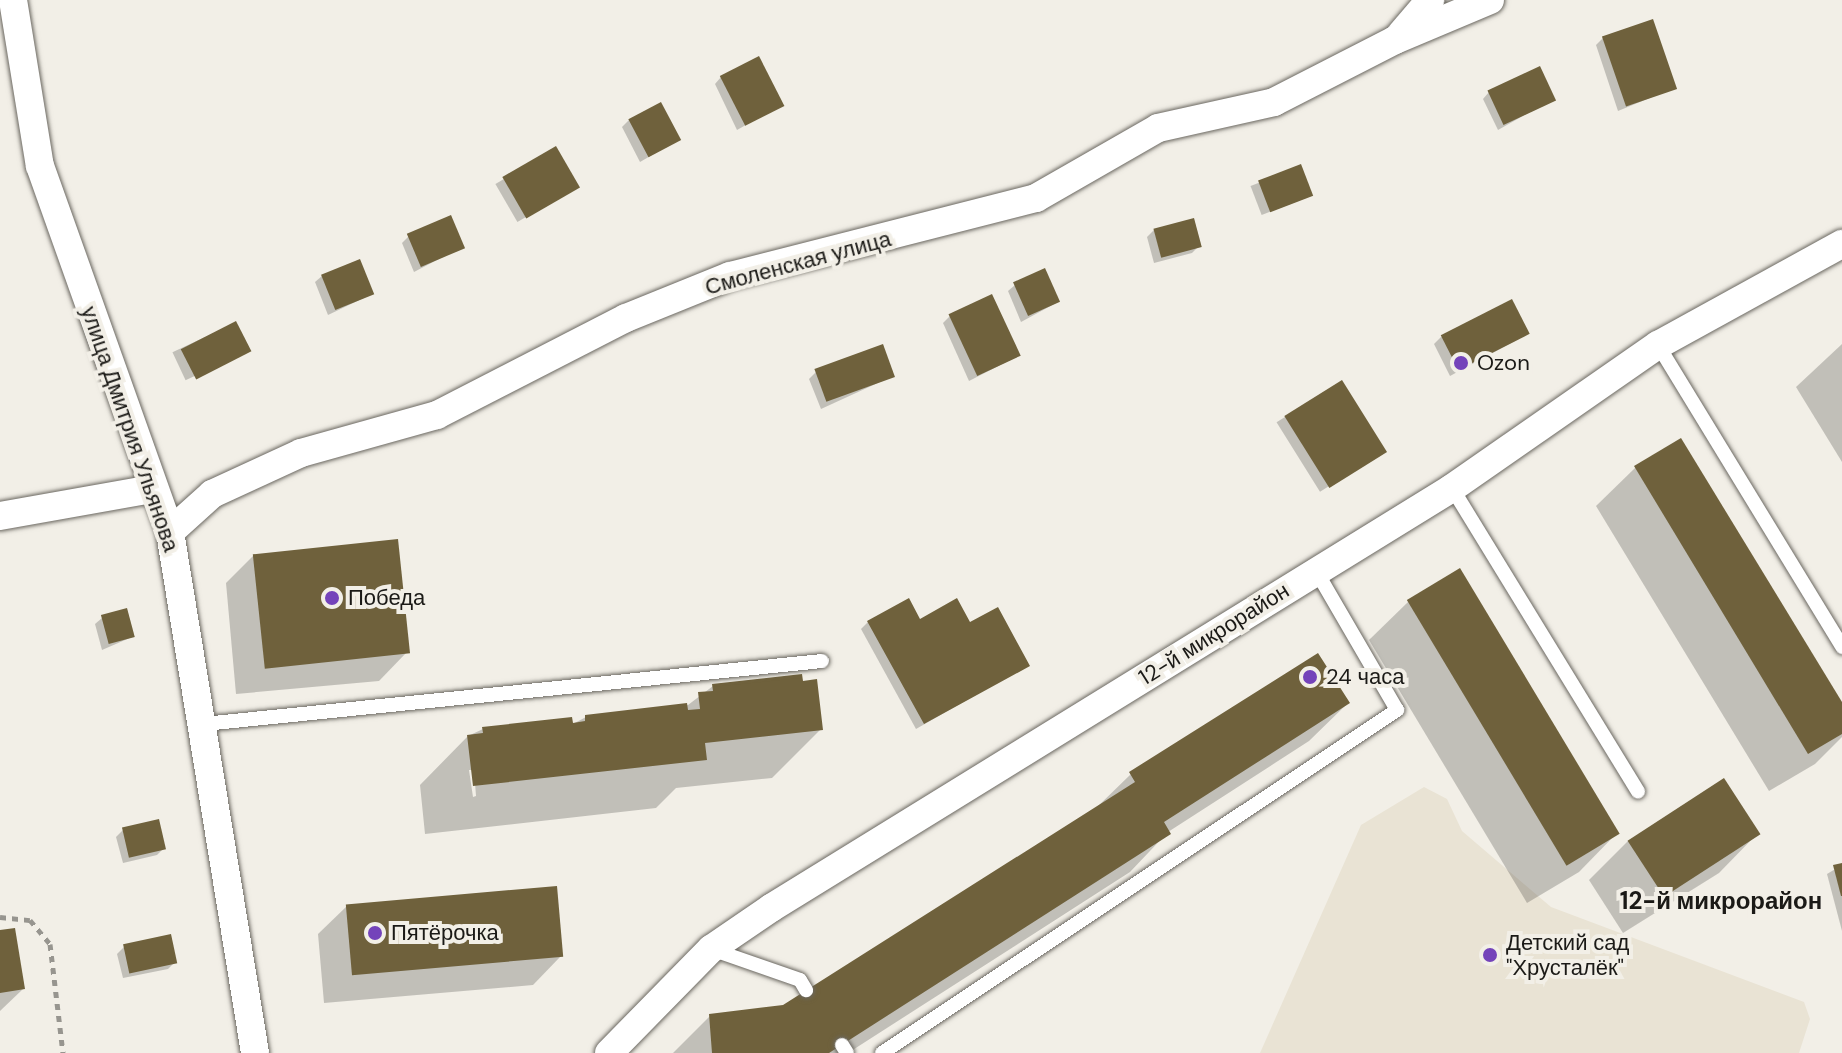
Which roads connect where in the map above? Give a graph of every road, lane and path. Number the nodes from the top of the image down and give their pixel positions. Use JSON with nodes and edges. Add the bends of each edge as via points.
{"nodes":[{"id":1,"x":13,"y":0,"type":"edge"},
{"id":2,"x":1430,"y":0,"type":"edge"},
{"id":3,"x":1490,"y":0,"type":"edge"},
{"id":4,"x":1395,"y":40,"type":"junction"},
{"id":5,"x":1842,"y":244,"type":"edge"},
{"id":6,"x":1658,"y":345,"type":"junction"},
{"id":7,"x":1452,"y":488,"type":"junction"},
{"id":8,"x":151,"y":489,"type":"junction"},
{"id":9,"x":0,"y":516,"type":"edge"},
{"id":10,"x":170,"y":532,"type":"junction"},
{"id":11,"x":1316,"y":571,"type":"junction"},
{"id":12,"x":1842,"y":647,"type":"edge"},
{"id":13,"x":822,"y":661,"type":"dead end"},
{"id":14,"x":204,"y":724,"type":"junction"},
{"id":15,"x":1638,"y":791,"type":"dead end"},
{"id":16,"x":0,"y":917,"type":"edge"},
{"id":17,"x":711,"y":949,"type":"junction"},
{"id":18,"x":806,"y":990,"type":"dead end"},
{"id":19,"x":63,"y":1053,"type":"edge"},
{"id":20,"x":255,"y":1053,"type":"edge"},
{"id":21,"x":609,"y":1053,"type":"edge"},
{"id":22,"x":882,"y":1053,"type":"edge"}],
"edges":[{"from":1,"to":8,"type":"street","name":"улица Дмитрия Ульянова","via":[[40,166]]},
{"from":2,"to":4,"type":"street","name":"Смоленская улица"},
{"from":3,"to":4,"type":"street","name":"Смоленская улица"},
{"from":4,"to":10,"type":"street","name":"Смоленская улица","via":[[1274,102],[1158,128],[1036,198],[730,276],[626,318],[437,415],[301,453],[212,494]]},
{"from":5,"to":6,"type":"street","name":"12-й микрорайон"},
{"from":6,"to":7,"type":"street","name":"12-й микрорайон"},
{"from":6,"to":12,"type":"lane"},
{"from":7,"to":11,"type":"street","name":"12-й микрорайон"},
{"from":7,"to":15,"type":"lane"},
{"from":8,"to":9,"type":"street"},
{"from":8,"to":10,"type":"street","name":"улица Дмитрия Ульянова"},
{"from":10,"to":14,"type":"street","name":"улица Дмитрия Ульянова"},
{"from":11,"to":17,"type":"street","name":"12-й микрорайон"},
{"from":11,"to":22,"type":"lane","via":[[1397,710]]},
{"from":13,"to":14,"type":"lane"},
{"from":14,"to":20,"type":"street","name":"улица Дмитрия Ульянова"},
{"from":16,"to":19,"type":"path","via":[[30,920],[50,944]]},
{"from":17,"to":18,"type":"lane","via":[[800,980]]},
{"from":17,"to":21,"type":"street","name":"12-й микрорайон"}]}
